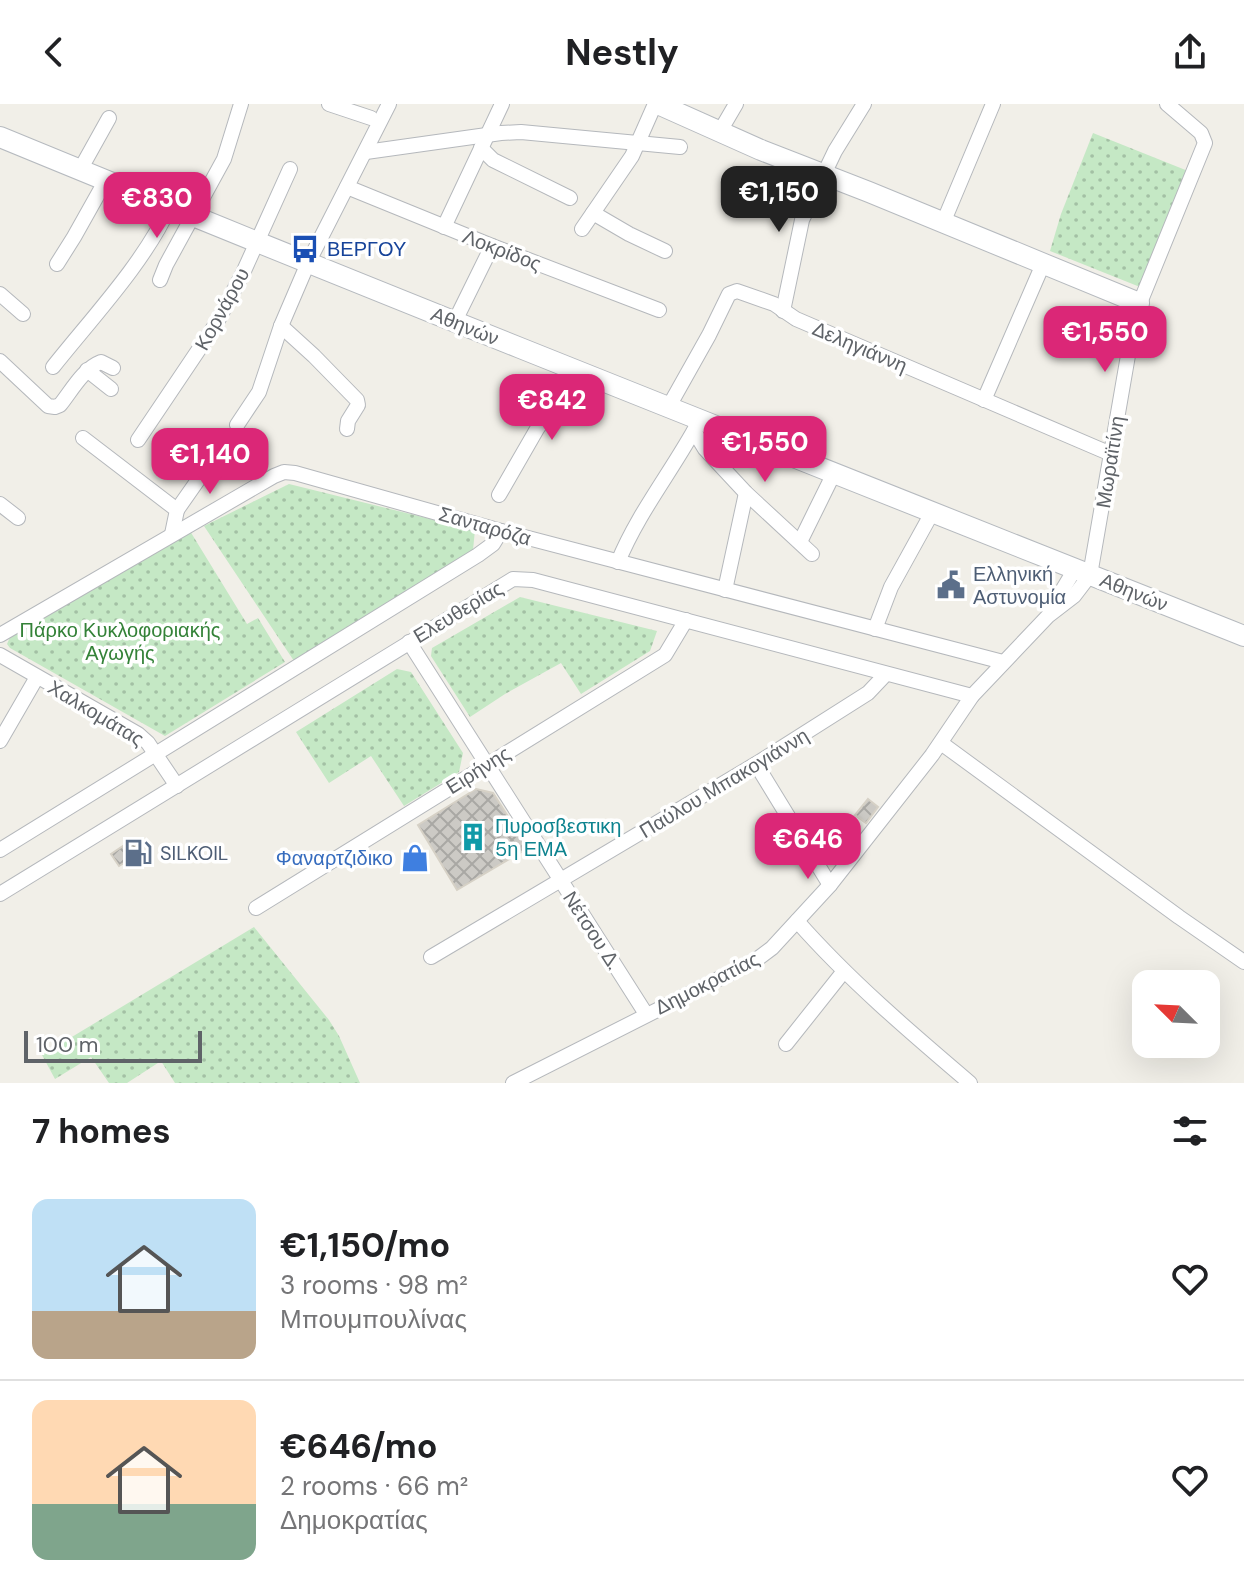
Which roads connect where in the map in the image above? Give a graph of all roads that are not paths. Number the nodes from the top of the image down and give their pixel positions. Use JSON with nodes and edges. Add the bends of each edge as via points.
{"nodes":[{"id":1,"x":241,"y":104,"type":"edge"},
{"id":2,"x":389,"y":104,"type":"edge"},
{"id":3,"x":502,"y":104,"type":"edge"},
{"id":4,"x":656,"y":104,"type":"edge"},
{"id":5,"x":736,"y":104,"type":"edge"},
{"id":6,"x":864,"y":104,"type":"edge"},
{"id":7,"x":993,"y":104,"type":"edge"},
{"id":8,"x":1167,"y":104,"type":"edge"},
{"id":9,"x":338,"y":105,"type":"edge"},
{"id":10,"x":109,"y":118,"type":"dead end"},
{"id":11,"x":371,"y":118,"type":"dead end"},
{"id":12,"x":719,"y":133,"type":"junction"},
{"id":13,"x":373,"y":136,"type":"junction"},
{"id":14,"x":0,"y":137,"type":"edge"},
{"id":15,"x":484,"y":141,"type":"junction"},
{"id":16,"x":639,"y":142,"type":"junction"},
{"id":17,"x":680,"y":147,"type":"dead end"},
{"id":18,"x":366,"y":152,"type":"junction"},
{"id":19,"x":290,"y":169,"type":"dead end"},
{"id":20,"x":80,"y":170,"type":"junction"},
{"id":21,"x":823,"y":174,"type":"junction"},
{"id":22,"x":106,"y":180,"type":"junction"},
{"id":23,"x":344,"y":184,"type":"junction"},
{"id":24,"x":570,"y":198,"type":"dead end"},
{"id":25,"x":169,"y":208,"type":"junction"},
{"id":26,"x":593,"y":213,"type":"junction"},
{"id":27,"x":191,"y":217,"type":"junction"},
{"id":28,"x":943,"y":223,"type":"junction"},
{"id":29,"x":444,"y":227,"type":"junction"},
{"id":30,"x":582,"y":229,"type":"dead end"},
{"id":31,"x":257,"y":243,"type":"junction"},
{"id":32,"x":492,"y":246,"type":"junction"},
{"id":33,"x":665,"y":251,"type":"dead end"},
{"id":34,"x":308,"y":263,"type":"junction"},
{"id":35,"x":57,"y":264,"type":"dead end"},
{"id":36,"x":1043,"y":264,"type":"junction"},
{"id":37,"x":160,"y":280,"type":"dead end"},
{"id":38,"x":0,"y":294,"type":"edge"},
{"id":39,"x":1139,"y":303,"type":"junction"},
{"id":40,"x":659,"y":310,"type":"dead end"},
{"id":41,"x":783,"y":311,"type":"junction"},
{"id":42,"x":23,"y":314,"type":"dead end"},
{"id":43,"x":455,"y":321,"type":"junction"},
{"id":44,"x":281,"y":326,"type":"junction"},
{"id":45,"x":67,"y":350,"type":"junction"},
{"id":46,"x":0,"y":361,"type":"edge"},
{"id":47,"x":53,"y":367,"type":"dead end"},
{"id":48,"x":113,"y":368,"type":"dead end"},
{"id":49,"x":88,"y":369,"type":"junction"},
{"id":50,"x":577,"y":372,"type":"junction"},
{"id":51,"x":111,"y":389,"type":"dead end"},
{"id":52,"x":984,"y":400,"type":"junction"},
{"id":53,"x":668,"y":408,"type":"junction"},
{"id":54,"x":237,"y":425,"type":"dead end"},
{"id":55,"x":696,"y":426,"type":"junction"},
{"id":56,"x":347,"y":429,"type":"dead end"},
{"id":57,"x":83,"y":438,"type":"dead end"},
{"id":58,"x":138,"y":440,"type":"dead end"},
{"id":59,"x":1111,"y":454,"type":"junction"},
{"id":60,"x":212,"y":460,"type":"dead end"},
{"id":61,"x":834,"y":473,"type":"junction"},
{"id":62,"x":746,"y":493,"type":"junction"},
{"id":63,"x":499,"y":495,"type":"dead end"},
{"id":64,"x":0,"y":504,"type":"edge"},
{"id":65,"x":177,"y":510,"type":"junction"},
{"id":66,"x":933,"y":511,"type":"junction"},
{"id":67,"x":18,"y":518,"type":"dead end"},
{"id":68,"x":501,"y":531,"type":"junction"},
{"id":69,"x":172,"y":534,"type":"junction"},
{"id":70,"x":800,"y":542,"type":"junction"},
{"id":71,"x":812,"y":554,"type":"dead end"},
{"id":72,"x":618,"y":562,"type":"junction"},
{"id":73,"x":1083,"y":572,"type":"junction"},
{"id":74,"x":725,"y":590,"type":"junction"},
{"id":75,"x":686,"y":620,"type":"junction"},
{"id":76,"x":875,"y":629,"type":"junction"},
{"id":77,"x":0,"y":635,"type":"edge"},
{"id":78,"x":1244,"y":636,"type":"edge"},
{"id":79,"x":409,"y":642,"type":"junction"},
{"id":80,"x":0,"y":655,"type":"edge"},
{"id":81,"x":1003,"y":662,"type":"junction"},
{"id":82,"x":886,"y":674,"type":"junction"},
{"id":83,"x":37,"y":677,"type":"junction"},
{"id":84,"x":972,"y":696,"type":"junction"},
{"id":85,"x":0,"y":741,"type":"edge"},
{"id":86,"x":941,"y":743,"type":"junction"},
{"id":87,"x":156,"y":755,"type":"junction"},
{"id":88,"x":756,"y":764,"type":"junction"},
{"id":89,"x":486,"y":765,"type":"junction"},
{"id":90,"x":177,"y":786,"type":"junction"},
{"id":91,"x":3,"y":843,"type":"edge"},
{"id":92,"x":561,"y":881,"type":"junction"},
{"id":93,"x":830,"y":885,"type":"junction"},
{"id":94,"x":0,"y":894,"type":"edge"},
{"id":95,"x":256,"y":908,"type":"dead end"},
{"id":96,"x":797,"y":921,"type":"junction"},
{"id":97,"x":431,"y":957,"type":"dead end"},
{"id":98,"x":1244,"y":962,"type":"edge"},
{"id":99,"x":844,"y":971,"type":"junction"},
{"id":100,"x":646,"y":1014,"type":"junction"},
{"id":101,"x":786,"y":1044,"type":"dead end"},
{"id":102,"x":513,"y":1083,"type":"edge"},
{"id":103,"x":970,"y":1083,"type":"edge"}],
"edges":[{"from":1,"to":27,"type":"street","via":[[224,159]]},
{"from":2,"to":13,"type":"street"},
{"from":3,"to":15,"type":"street"},
{"from":4,"to":12,"type":"main road"},
{"from":4,"to":16,"type":"street"},
{"from":5,"to":12,"type":"street"},
{"from":6,"to":21,"type":"street"},
{"from":7,"to":28,"type":"street"},
{"from":8,"to":39,"type":"street","name":"Μωραϊτίνη","via":[[1201,133],[1205,143]]},
{"from":9,"to":11,"type":"street"},
{"from":10,"to":20,"type":"street"},
{"from":12,"to":21,"type":"main road"},
{"from":13,"to":18,"type":"street"},
{"from":13,"to":23,"type":"street","via":[[360,149]]},
{"from":14,"to":20,"type":"main road","name":"Αθηνών"},
{"from":15,"to":16,"type":"street","via":[[521,132]]},
{"from":15,"to":18,"type":"street"},
{"from":15,"to":24,"type":"street","via":[[493,160]]},
{"from":15,"to":29,"type":"street"},
{"from":16,"to":17,"type":"street"},
{"from":16,"to":26,"type":"street"},
{"from":18,"to":23,"type":"street"},
{"from":19,"to":31,"type":"street","name":"Κορνάρου"},
{"from":20,"to":22,"type":"main road","name":"Αθηνών"},
{"from":21,"to":28,"type":"main road"},
{"from":21,"to":41,"type":"street","via":[[802,220]]},
{"from":22,"to":25,"type":"main road","name":"Αθηνών"},
{"from":22,"to":35,"type":"street"},
{"from":23,"to":29,"type":"street","name":"Λοκρίδος"},
{"from":23,"to":34,"type":"street"},
{"from":25,"to":27,"type":"main road","name":"Αθηνών"},
{"from":25,"to":45,"type":"street","via":[[140,258]]},
{"from":26,"to":30,"type":"street"},
{"from":26,"to":33,"type":"street"},
{"from":27,"to":31,"type":"main road","name":"Αθηνών"},
{"from":27,"to":37,"type":"street"},
{"from":28,"to":36,"type":"main road"},
{"from":29,"to":32,"type":"street","name":"Λοκρίδος"},
{"from":31,"to":34,"type":"main road","name":"Αθηνών"},
{"from":31,"to":58,"type":"street","name":"Κορνάρου","via":[[216,324]]},
{"from":32,"to":40,"type":"street","name":"Λοκρίδος"},
{"from":32,"to":43,"type":"street"},
{"from":34,"to":43,"type":"main road","name":"Αθηνών"},
{"from":34,"to":44,"type":"street"},
{"from":36,"to":39,"type":"main road"},
{"from":36,"to":52,"type":"street"},
{"from":38,"to":42,"type":"street"},
{"from":39,"to":59,"type":"street","name":"Μωραϊτίνη"},
{"from":41,"to":52,"type":"street","name":"Δεληγιάννη"},
{"from":41,"to":53,"type":"street","name":"Δεληγιάννη","via":[[742,292],[729,294]]},
{"from":43,"to":50,"type":"main road","name":"Αθηνών"},
{"from":44,"to":54,"type":"street","via":[[263,384]]},
{"from":44,"to":56,"type":"street","via":[[357,400]]},
{"from":45,"to":47,"type":"street"},
{"from":45,"to":49,"type":"street"},
{"from":46,"to":49,"type":"street","via":[[55,407]]},
{"from":48,"to":49,"type":"street","via":[[101,362]]},
{"from":49,"to":51,"type":"street"},
{"from":50,"to":53,"type":"main road","name":"Αθηνών"},
{"from":50,"to":63,"type":"street"},
{"from":52,"to":59,"type":"street","name":"Δεληγιάννη"},
{"from":53,"to":55,"type":"main road","name":"Αθηνών"},
{"from":55,"to":61,"type":"main road","name":"Αθηνών"},
{"from":55,"to":62,"type":"street","via":[[705,449]]},
{"from":55,"to":72,"type":"street"},
{"from":57,"to":65,"type":"street"},
{"from":59,"to":73,"type":"street","name":"Μωραϊτίνη"},
{"from":60,"to":65,"type":"street"},
{"from":61,"to":66,"type":"main road","name":"Αθηνών"},
{"from":61,"to":70,"type":"street"},
{"from":62,"to":70,"type":"street"},
{"from":62,"to":74,"type":"street"},
{"from":64,"to":67,"type":"street"},
{"from":65,"to":69,"type":"street"},
{"from":66,"to":73,"type":"main road","name":"Αθηνών"},
{"from":66,"to":76,"type":"street","via":[[891,587]]},
{"from":68,"to":69,"type":"street","name":"Σανταρόζα","via":[[284,472]]},
{"from":68,"to":72,"type":"street","name":"Σανταρόζα"},
{"from":68,"to":87,"type":"street","name":"Ελευθερίας","via":[[478,555]]},
{"from":69,"to":77,"type":"street","name":"Σανταρόζα"},
{"from":70,"to":71,"type":"street"},
{"from":72,"to":74,"type":"street","name":"Σανταρόζα"},
{"from":73,"to":78,"type":"main road","name":"Αθηνών"},
{"from":73,"to":81,"type":"street","name":"Δημοκρατίας","via":[[1074,596]]},
{"from":74,"to":76,"type":"street","name":"Σανταρόζα"},
{"from":75,"to":79,"type":"street","name":"Ελευθερίας","via":[[520,578]]},
{"from":75,"to":82,"type":"street","name":"Ελευθερίας"},
{"from":75,"to":89,"type":"street","name":"Ειρήνης","via":[[665,655]]},
{"from":76,"to":81,"type":"street","name":"Σανταρόζα"},
{"from":79,"to":89,"type":"street","name":"Νέτσου Δ."},
{"from":79,"to":90,"type":"street","name":"Ελευθερίας"},
{"from":80,"to":83,"type":"street","name":"Χαλκομάτας"},
{"from":81,"to":84,"type":"street","name":"Δημοκρατίας"},
{"from":82,"to":84,"type":"street","name":"Ελευθερίας"},
{"from":82,"to":88,"type":"street","name":"Παύλου Μπακογιάννη","via":[[868,693]]},
{"from":83,"to":85,"type":"street"},
{"from":83,"to":87,"type":"street","name":"Χαλκομάτας","via":[[138,734]]},
{"from":84,"to":86,"type":"street","name":"Δημοκρατίας"},
{"from":86,"to":93,"type":"street","name":"Δημοκρατίας"},
{"from":86,"to":98,"type":"street"},
{"from":87,"to":90,"type":"street","name":"Χαλκομάτας"},
{"from":87,"to":91,"type":"street","name":"Ελευθερίας"},
{"from":88,"to":92,"type":"street","name":"Παύλου Μπακογιάννη"},
{"from":88,"to":93,"type":"street"},
{"from":89,"to":92,"type":"street","name":"Νέτσου Δ."},
{"from":89,"to":95,"type":"street","name":"Ειρήνης"},
{"from":90,"to":94,"type":"street","name":"Ελευθερίας"},
{"from":92,"to":97,"type":"street","name":"Παύλου Μπακογιάννη"},
{"from":92,"to":100,"type":"street","name":"Νέτσου Δ."},
{"from":93,"to":96,"type":"street","name":"Δημοκρατίας"},
{"from":96,"to":99,"type":"street"},
{"from":96,"to":100,"type":"street","name":"Δημοκρατίας","via":[[764,955]]},
{"from":99,"to":101,"type":"street"},
{"from":99,"to":103,"type":"street"},
{"from":100,"to":102,"type":"street","name":"Δημοκρατίας"}]}
